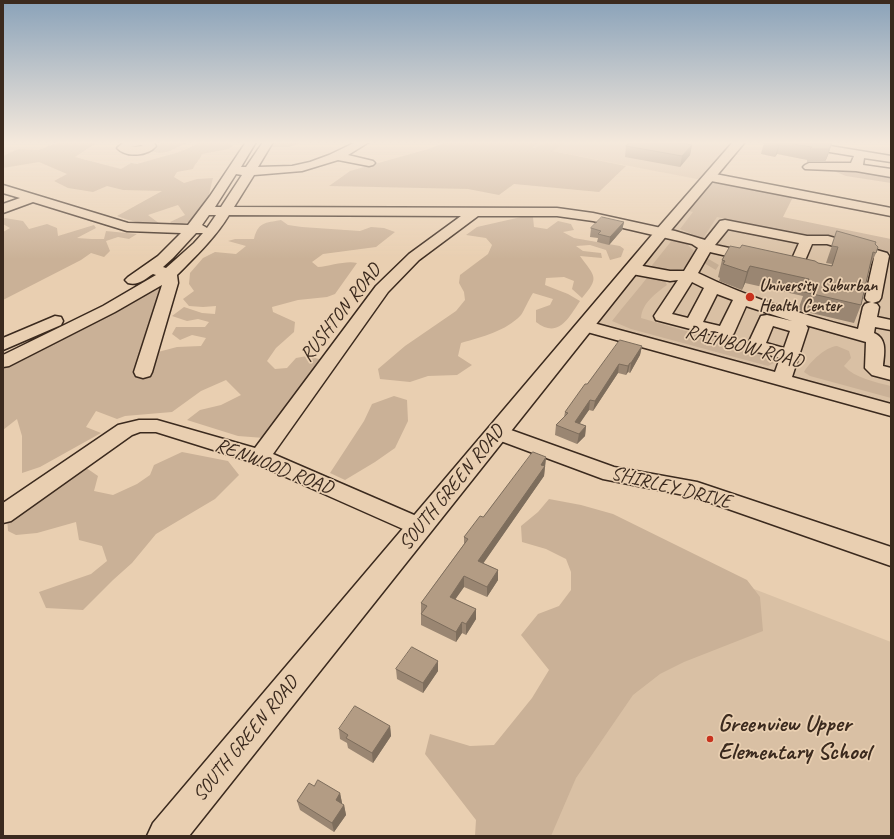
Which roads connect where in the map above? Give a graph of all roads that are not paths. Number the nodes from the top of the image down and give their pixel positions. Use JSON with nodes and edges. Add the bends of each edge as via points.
{"nodes":[{"id":1,"x":226,"y":181,"type":"edge"},
{"id":2,"x":243,"y":181,"type":"edge"},
{"id":3,"x":706,"y":181,"type":"edge"},
{"id":4,"x":731,"y":181,"type":"edge"},
{"id":5,"x":3,"y":189,"type":"edge"},
{"id":6,"x":32,"y":198,"type":"junction"},
{"id":7,"x":3,"y":209,"type":"edge"},
{"id":8,"x":205,"y":211,"type":"junction"},
{"id":9,"x":224,"y":211,"type":"junction"},
{"id":10,"x":475,"y":212,"type":"junction"},
{"id":11,"x":891,"y":212,"type":"edge"},
{"id":12,"x":214,"y":228,"type":"junction"},
{"id":13,"x":192,"y":229,"type":"junction"},
{"id":14,"x":662,"y":232,"type":"junction"},
{"id":15,"x":807,"y":240,"type":"junction"},
{"id":16,"x":702,"y":261,"type":"junction"},
{"id":17,"x":152,"y":269,"type":"junction"},
{"id":18,"x":632,"y":269,"type":"junction"},
{"id":19,"x":169,"y":274,"type":"junction"},
{"id":20,"x":712,"y":287,"type":"junction"},
{"id":21,"x":877,"y":294,"type":"edge"},
{"id":22,"x":891,"y":296,"type":"edge"},
{"id":23,"x":742,"y":298,"type":"junction"},
{"id":24,"x":891,"y":312,"type":"edge"},
{"id":25,"x":693,"y":324,"type":"junction"},
{"id":26,"x":891,"y":325,"type":"edge"},
{"id":27,"x":586,"y":326,"type":"junction"},
{"id":28,"x":891,"y":342,"type":"edge"},
{"id":29,"x":3,"y":346,"type":"edge"},
{"id":30,"x":790,"y":355,"type":"dead end"},
{"id":31,"x":3,"y":362,"type":"edge"},
{"id":32,"x":143,"y":372,"type":"dead end"},
{"id":33,"x":891,"y":374,"type":"edge"},
{"id":34,"x":782,"y":380,"type":"junction"},
{"id":35,"x":891,"y":410,"type":"edge"},
{"id":36,"x":497,"y":432,"type":"junction"},
{"id":37,"x":260,"y":458,"type":"junction"},
{"id":38,"x":3,"y":514,"type":"edge"},
{"id":39,"x":420,"y":527,"type":"junction"},
{"id":40,"x":891,"y":557,"type":"edge"},
{"id":41,"x":166,"y":836,"type":"edge"}],
"edges":[{"from":1,"to":8,"type":"street"},
{"from":2,"to":9,"type":"street"},
{"from":3,"to":14,"type":"main road","name":"SOUTH GREEN ROAD"},
{"from":4,"to":11,"type":"street"},
{"from":5,"to":6,"type":"street"},
{"from":6,"to":7,"type":"street"},
{"from":6,"to":13,"type":"street","via":[[127,227]]},
{"from":8,"to":9,"type":"street"},
{"from":8,"to":13,"type":"street"},
{"from":9,"to":10,"type":"street"},
{"from":9,"to":12,"type":"street"},
{"from":10,"to":14,"type":"street","via":[[557,212]]},
{"from":10,"to":37,"type":"street","name":"RUSHTON ROAD","via":[[414,257],[382,289]]},
{"from":12,"to":13,"type":"street"},
{"from":12,"to":19,"type":"street"},
{"from":13,"to":17,"type":"street","via":[[172,252]]},
{"from":14,"to":16,"type":"street","via":[[697,241]]},
{"from":14,"to":18,"type":"main road","name":"SOUTH GREEN ROAD"},
{"from":15,"to":16,"type":"street","via":[[796,266]]},
{"from":15,"to":16,"type":"street","via":[[725,224]]},
{"from":15,"to":21,"type":"street","via":[[828,240]]},
{"from":16,"to":18,"type":"street","via":[[670,276]]},
{"from":16,"to":20,"type":"street"},
{"from":16,"to":25,"type":"street","via":[[662,316]]},
{"from":17,"to":19,"type":"street"},
{"from":17,"to":29,"type":"street","via":[[95,301]]},
{"from":18,"to":27,"type":"main road","name":"SOUTH GREEN ROAD"},
{"from":19,"to":31,"type":"street","via":[[109,309]]},
{"from":19,"to":32,"type":"street","via":[[169,290]]},
{"from":20,"to":23,"type":"street"},
{"from":20,"to":25,"type":"street"},
{"from":21,"to":22,"type":"street"},
{"from":21,"to":23,"type":"street","via":[[819,324]]},
{"from":21,"to":24,"type":"street"},
{"from":21,"to":26,"type":"street"},
{"from":21,"to":28,"type":"street"},
{"from":21,"to":33,"type":"street","via":[[874,368]]},
{"from":23,"to":25,"type":"street","via":[[725,332]]},
{"from":27,"to":34,"type":"street","name":"RAINBOW ROAD"},
{"from":27,"to":36,"type":"main road","name":"SOUTH GREEN ROAD"},
{"from":30,"to":34,"type":"street"},
{"from":34,"to":35,"type":"street","name":"RAINBOW ROAD"},
{"from":36,"to":39,"type":"main road","name":"SOUTH GREEN ROAD"},
{"from":36,"to":40,"type":"street","name":"SHIRLEY DRIVE","via":[[611,474],[697,490]]},
{"from":37,"to":38,"type":"street","name":"RENWOOD ROAD","via":[[157,426],[139,426],[125,430]]},
{"from":37,"to":39,"type":"street","name":"RENWOOD ROAD"},
{"from":39,"to":41,"type":"main road","name":"SOUTH GREEN ROAD"}]}
